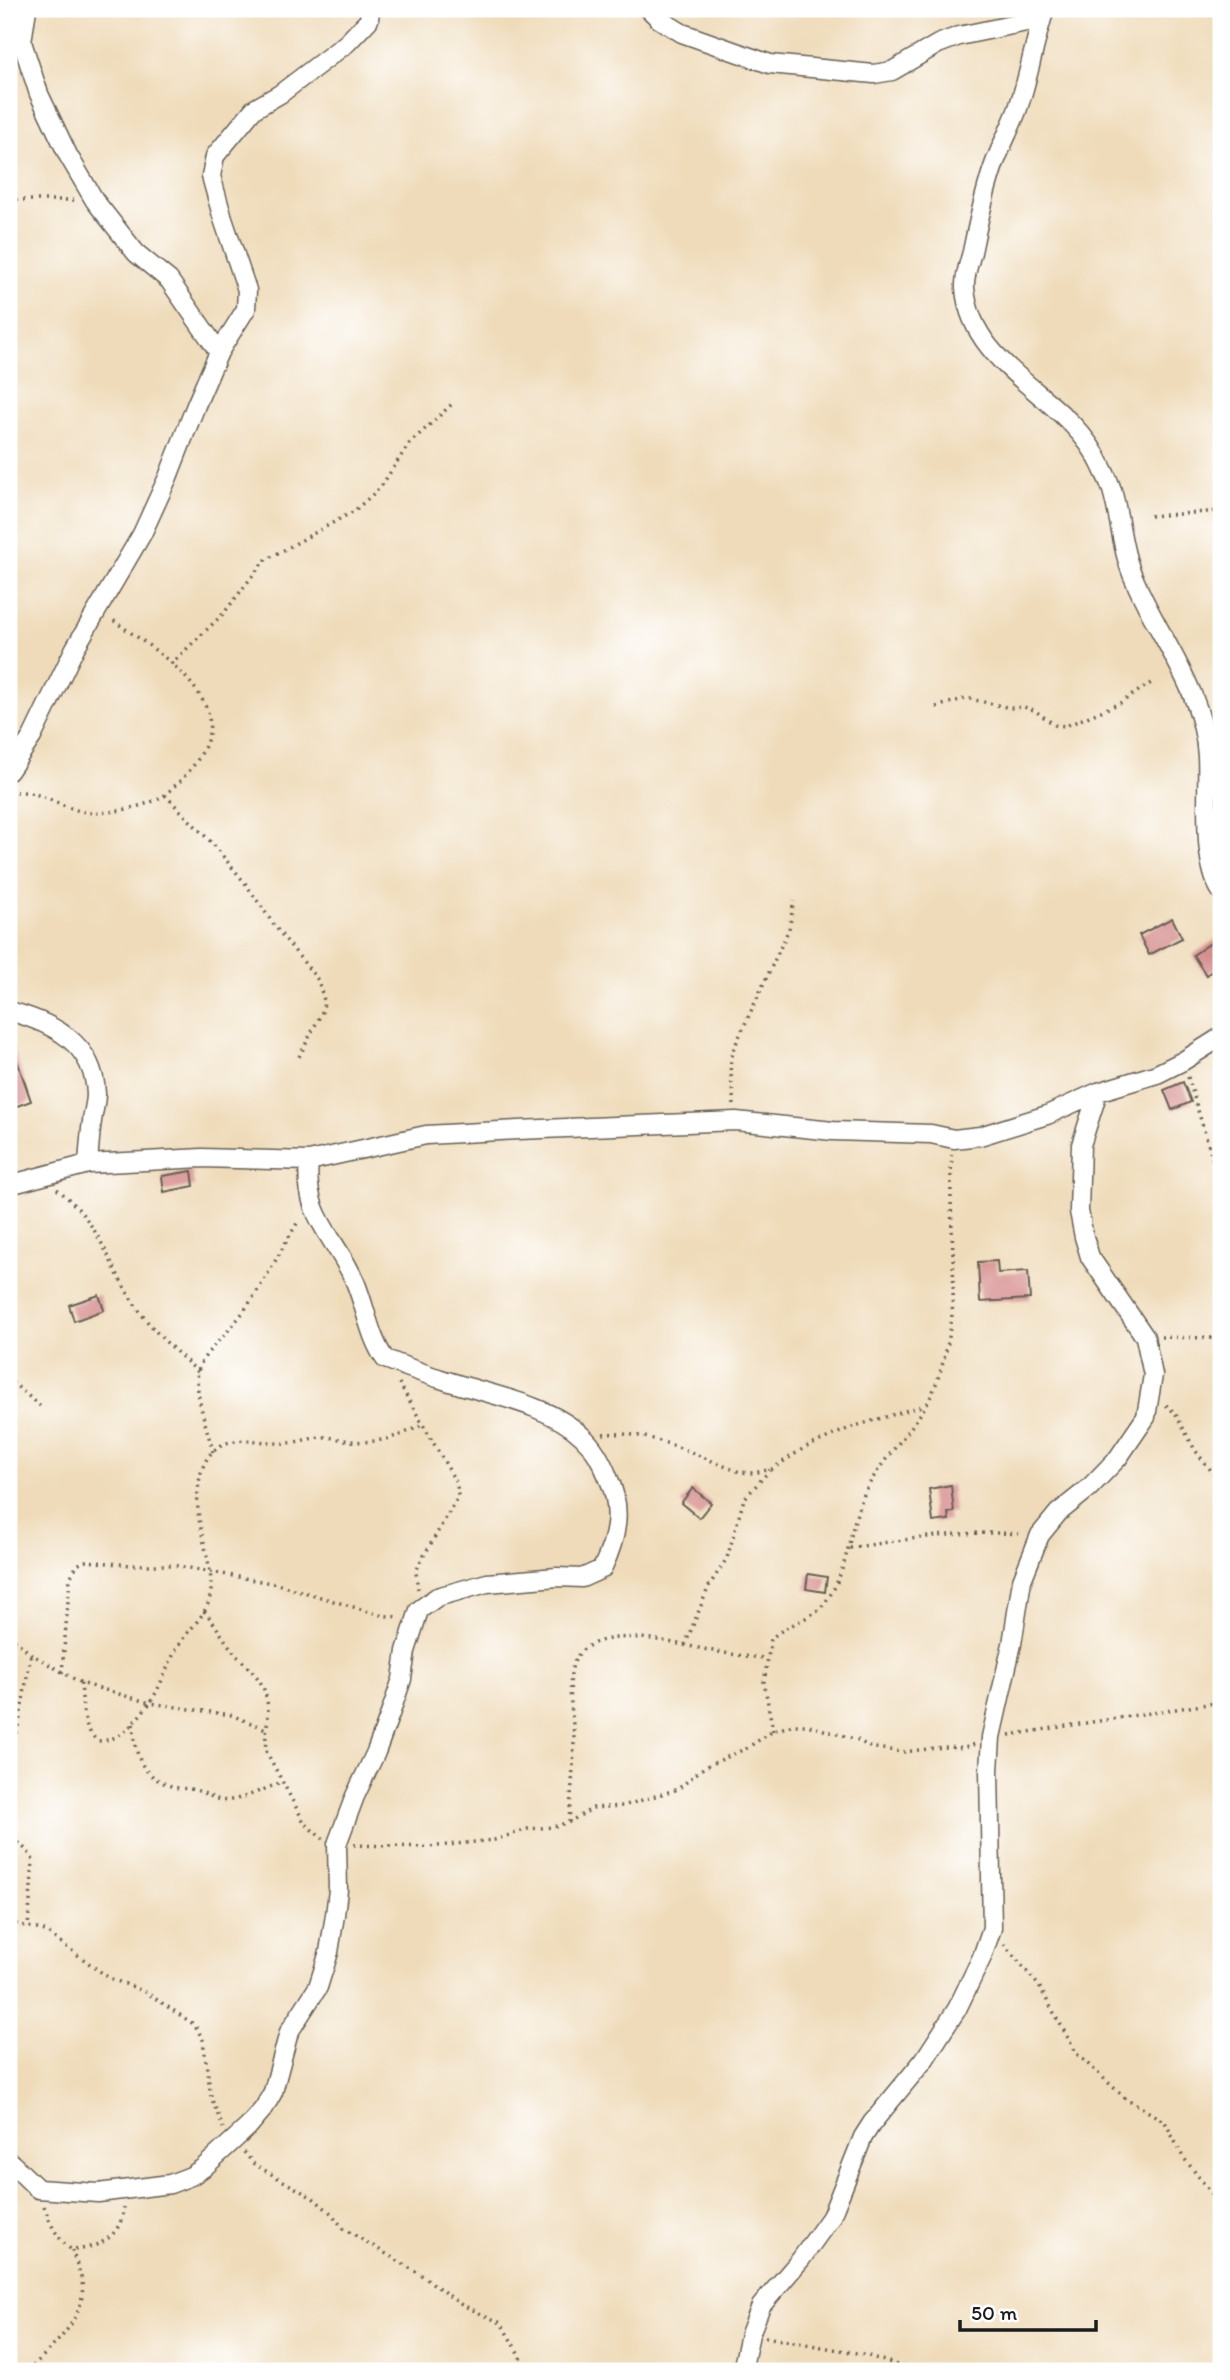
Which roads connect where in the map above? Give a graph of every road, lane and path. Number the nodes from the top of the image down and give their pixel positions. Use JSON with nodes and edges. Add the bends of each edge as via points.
{"nodes":[{"id":1,"x":27,"y":9,"type":"edge"},
{"id":2,"x":370,"y":9,"type":"edge"},
{"id":3,"x":649,"y":9,"type":"edge"},
{"id":4,"x":1043,"y":14,"type":"edge"},
{"id":5,"x":9,"y":200,"type":"edge"},
{"id":6,"x":95,"y":201,"type":"junction"},
{"id":7,"x":219,"y":352,"type":"junction"},
{"id":8,"x":452,"y":404,"type":"dead end"},
{"id":9,"x":1221,"y":511,"type":"edge"},
{"id":10,"x":1150,"y":516,"type":"dead end"},
{"id":11,"x":97,"y":609,"type":"junction"},
{"id":12,"x":172,"y":664,"type":"junction"},
{"id":13,"x":1151,"y":683,"type":"dead end"},
{"id":14,"x":936,"y":707,"type":"dead end"},
{"id":15,"x":9,"y":771,"type":"edge"},
{"id":16,"x":9,"y":793,"type":"edge"},
{"id":17,"x":165,"y":795,"type":"junction"},
{"id":18,"x":1221,"y":891,"type":"edge"},
{"id":19,"x":794,"y":901,"type":"dead end"},
{"id":20,"x":9,"y":1012,"type":"edge"},
{"id":21,"x":1221,"y":1037,"type":"edge"},
{"id":22,"x":299,"y":1057,"type":"dead end"},
{"id":23,"x":1183,"y":1061,"type":"junction"},
{"id":24,"x":1098,"y":1092,"type":"junction"},
{"id":25,"x":736,"y":1121,"type":"junction"},
{"id":26,"x":954,"y":1139,"type":"junction"},
{"id":27,"x":309,"y":1161,"type":"junction"},
{"id":28,"x":88,"y":1164,"type":"junction"},
{"id":29,"x":41,"y":1177,"type":"junction"},
{"id":30,"x":9,"y":1185,"type":"edge"},
{"id":31,"x":1221,"y":1187,"type":"edge"},
{"id":32,"x":311,"y":1200,"type":"junction"},
{"id":33,"x":1221,"y":1334,"type":"edge"},
{"id":34,"x":1145,"y":1337,"type":"junction"},
{"id":35,"x":385,"y":1359,"type":"junction"},
{"id":36,"x":198,"y":1372,"type":"junction"},
{"id":37,"x":9,"y":1376,"type":"edge"},
{"id":38,"x":1152,"y":1393,"type":"junction"},
{"id":39,"x":927,"y":1405,"type":"junction"},
{"id":40,"x":40,"y":1406,"type":"dead end"},
{"id":41,"x":422,"y":1425,"type":"junction"},
{"id":42,"x":582,"y":1436,"type":"junction"},
{"id":43,"x":214,"y":1452,"type":"junction"},
{"id":44,"x":772,"y":1469,"type":"junction"},
{"id":45,"x":1221,"y":1483,"type":"edge"},
{"id":46,"x":1040,"y":1535,"type":"junction"},
{"id":47,"x":850,"y":1548,"type":"junction"},
{"id":48,"x":210,"y":1570,"type":"junction"},
{"id":49,"x":204,"y":1611,"type":"junction"},
{"id":50,"x":417,"y":1615,"type":"junction"},
{"id":51,"x":9,"y":1635,"type":"edge"},
{"id":52,"x":685,"y":1645,"type":"junction"},
{"id":53,"x":31,"y":1654,"type":"junction"},
{"id":54,"x":766,"y":1658,"type":"junction"},
{"id":55,"x":62,"y":1672,"type":"junction"},
{"id":56,"x":81,"y":1683,"type":"junction"},
{"id":57,"x":1221,"y":1702,"type":"edge"},
{"id":58,"x":150,"y":1703,"type":"junction"},
{"id":59,"x":132,"y":1724,"type":"junction"},
{"id":60,"x":266,"y":1729,"type":"junction"},
{"id":61,"x":772,"y":1731,"type":"junction"},
{"id":62,"x":991,"y":1737,"type":"junction"},
{"id":63,"x":9,"y":1753,"type":"edge"},
{"id":64,"x":282,"y":1782,"type":"junction"},
{"id":65,"x":569,"y":1822,"type":"junction"},
{"id":66,"x":9,"y":1832,"type":"edge"},
{"id":67,"x":337,"y":1844,"type":"junction"},
{"id":68,"x":9,"y":1922,"type":"edge"},
{"id":69,"x":28,"y":1928,"type":"junction"},
{"id":70,"x":992,"y":1928,"type":"junction"},
{"id":71,"x":232,"y":2142,"type":"junction"},
{"id":72,"x":9,"y":2161,"type":"edge"},
{"id":73,"x":38,"y":2189,"type":"junction"},
{"id":74,"x":125,"y":2191,"type":"junction"},
{"id":75,"x":1221,"y":2205,"type":"edge"},
{"id":76,"x":72,"y":2250,"type":"junction"},
{"id":77,"x":750,"y":2334,"type":"junction"},
{"id":78,"x":28,"y":2371,"type":"edge"},
{"id":79,"x":524,"y":2371,"type":"edge"},
{"id":80,"x":742,"y":2371,"type":"edge"},
{"id":81,"x":916,"y":2371,"type":"edge"}],
"edges":[{"from":1,"to":6,"type":"street","via":[[22,42],[39,94]]},
{"from":2,"to":7,"type":"street","via":[[369,20],[347,43],[254,109],[215,156],[211,176],[247,289],[246,309]]},
{"from":3,"to":4,"type":"street","via":[[682,33],[770,64],[874,74],[892,71],[959,36]]},
{"from":4,"to":18,"type":"street","via":[[1017,110],[977,226],[965,285],[968,307],[981,338],[1080,433],[1113,492],[1123,549],[1135,582],[1201,714],[1210,858]]},
{"from":5,"to":6,"type":"path"},
{"from":6,"to":7,"type":"street","via":[[136,253],[169,280]]},
{"from":7,"to":11,"type":"street","via":[[147,523]]},
{"from":8,"to":12,"type":"path","via":[[410,444],[380,488],[354,511],[264,561],[223,614]]},
{"from":9,"to":10,"type":"path"},
{"from":11,"to":12,"type":"path"},
{"from":11,"to":15,"type":"street","via":[[32,737]]},
{"from":12,"to":17,"type":"path","via":[[206,706],[210,731],[190,771]]},
{"from":13,"to":14,"type":"path","via":[[1120,703],[1066,726],[1055,725],[1024,707],[966,698]]},
{"from":16,"to":17,"type":"path","via":[[20,790],[95,813],[141,806]]},
{"from":17,"to":22,"type":"path","via":[[229,863],[318,980],[323,1010]]},
{"from":19,"to":25,"type":"path","via":[[789,929],[734,1048],[730,1065]]},
{"from":20,"to":28,"type":"street","via":[[67,1037],[85,1053],[96,1096]]},
{"from":21,"to":23,"type":"street"},
{"from":23,"to":24,"type":"street"},
{"from":23,"to":31,"type":"path"},
{"from":24,"to":26,"type":"street","via":[[1047,1115],[980,1136]]},
{"from":24,"to":34,"type":"street","via":[[1081,1145],[1079,1210],[1084,1237],[1090,1257]]},
{"from":25,"to":26,"type":"street"},
{"from":25,"to":27,"type":"street","via":[[426,1135]]},
{"from":26,"to":39,"type":"path","via":[[950,1325]]},
{"from":27,"to":28,"type":"street","via":[[202,1158]]},
{"from":27,"to":32,"type":"street"},
{"from":28,"to":29,"type":"street"},
{"from":29,"to":30,"type":"street"},
{"from":29,"to":36,"type":"path","via":[[87,1217],[138,1311]]},
{"from":32,"to":35,"type":"street","via":[[355,1282]]},
{"from":32,"to":36,"type":"path","via":[[267,1277]]},
{"from":33,"to":34,"type":"path"},
{"from":34,"to":38,"type":"street"},
{"from":35,"to":41,"type":"path"},
{"from":35,"to":42,"type":"street","via":[[488,1391],[551,1416]]},
{"from":36,"to":43,"type":"path","via":[[201,1407]]},
{"from":37,"to":40,"type":"path"},
{"from":38,"to":45,"type":"path","via":[[1175,1413],[1195,1450]]},
{"from":38,"to":46,"type":"street","via":[[1146,1417],[1118,1458]]},
{"from":39,"to":44,"type":"path","via":[[852,1427],[804,1448]]},
{"from":39,"to":47,"type":"path","via":[[871,1482]]},
{"from":41,"to":43,"type":"path","via":[[373,1442],[326,1437],[288,1443],[239,1440]]},
{"from":41,"to":50,"type":"path","via":[[457,1484],[458,1497],[419,1564]]},
{"from":42,"to":44,"type":"path","via":[[617,1433],[649,1437],[740,1472]]},
{"from":42,"to":50,"type":"street","via":[[600,1457],[614,1489],[614,1544],[602,1569],[582,1578],[487,1583],[437,1597]]},
{"from":43,"to":48,"type":"path","via":[[206,1458],[197,1511]]},
{"from":44,"to":52,"type":"path","via":[[744,1499],[727,1558],[709,1586]]},
{"from":46,"to":47,"type":"path","via":[[1000,1532],[919,1537]]},
{"from":46,"to":62,"type":"street","via":[[1022,1580]]},
{"from":47,"to":54,"type":"path","via":[[826,1602],[771,1639]]},
{"from":48,"to":49,"type":"path","via":[[212,1585]]},
{"from":48,"to":50,"type":"path","via":[[277,1584],[380,1615]]},
{"from":48,"to":55,"type":"path","via":[[94,1561],[78,1564],[70,1578]]},
{"from":49,"to":58,"type":"path","via":[[177,1647]]},
{"from":49,"to":60,"type":"path","via":[[264,1687]]},
{"from":50,"to":67,"type":"street","via":[[386,1727]]},
{"from":51,"to":53,"type":"path"},
{"from":52,"to":54,"type":"path"},
{"from":52,"to":65,"type":"path","via":[[631,1637],[594,1643],[580,1653],[571,1679],[574,1739]]},
{"from":53,"to":55,"type":"path"},
{"from":53,"to":63,"type":"path"},
{"from":54,"to":61,"type":"path","via":[[764,1682]]},
{"from":55,"to":56,"type":"path"},
{"from":56,"to":58,"type":"path"},
{"from":56,"to":59,"type":"path","via":[[89,1731],[98,1741],[118,1738]]},
{"from":57,"to":62,"type":"path"},
{"from":58,"to":59,"type":"path"},
{"from":58,"to":60,"type":"path","via":[[231,1715]]},
{"from":59,"to":64,"type":"path","via":[[140,1764],[176,1787],[230,1801]]},
{"from":60,"to":64,"type":"path","via":[[266,1751]]},
{"from":61,"to":62,"type":"path","via":[[807,1725],[869,1747],[903,1752],[965,1748]]},
{"from":61,"to":65,"type":"path","via":[[703,1768],[678,1789],[622,1806],[593,1808]]},
{"from":62,"to":70,"type":"street"},
{"from":64,"to":67,"type":"path","via":[[305,1824],[319,1837]]},
{"from":65,"to":67,"type":"path","via":[[494,1840],[428,1847]]},
{"from":66,"to":69,"type":"path","via":[[33,1860]]},
{"from":67,"to":71,"type":"street","via":[[335,1915],[318,1987],[289,2032],[273,2092]]},
{"from":68,"to":69,"type":"path"},
{"from":69,"to":71,"type":"path","via":[[45,1931],[109,1978],[144,1990],[195,2025],[203,2040],[216,2112]]},
{"from":70,"to":75,"type":"path","via":[[1039,1986],[1077,2054],[1124,2097],[1165,2122],[1183,2157]]},
{"from":70,"to":77,"type":"street","via":[[957,2008],[924,2060],[863,2137],[831,2217],[761,2306]]},
{"from":71,"to":74,"type":"street","via":[[191,2176]]},
{"from":71,"to":79,"type":"path","via":[[254,2165],[313,2197],[343,2228],[460,2304],[501,2323]]},
{"from":72,"to":73,"type":"street"},
{"from":73,"to":74,"type":"street"},
{"from":73,"to":76,"type":"path","via":[[55,2231]]},
{"from":74,"to":76,"type":"path","via":[[123,2220],[114,2234],[87,2249]]},
{"from":76,"to":78,"type":"path","via":[[83,2297],[63,2336]]},
{"from":77,"to":80,"type":"street"},
{"from":77,"to":81,"type":"path","via":[[862,2354]]}]}
